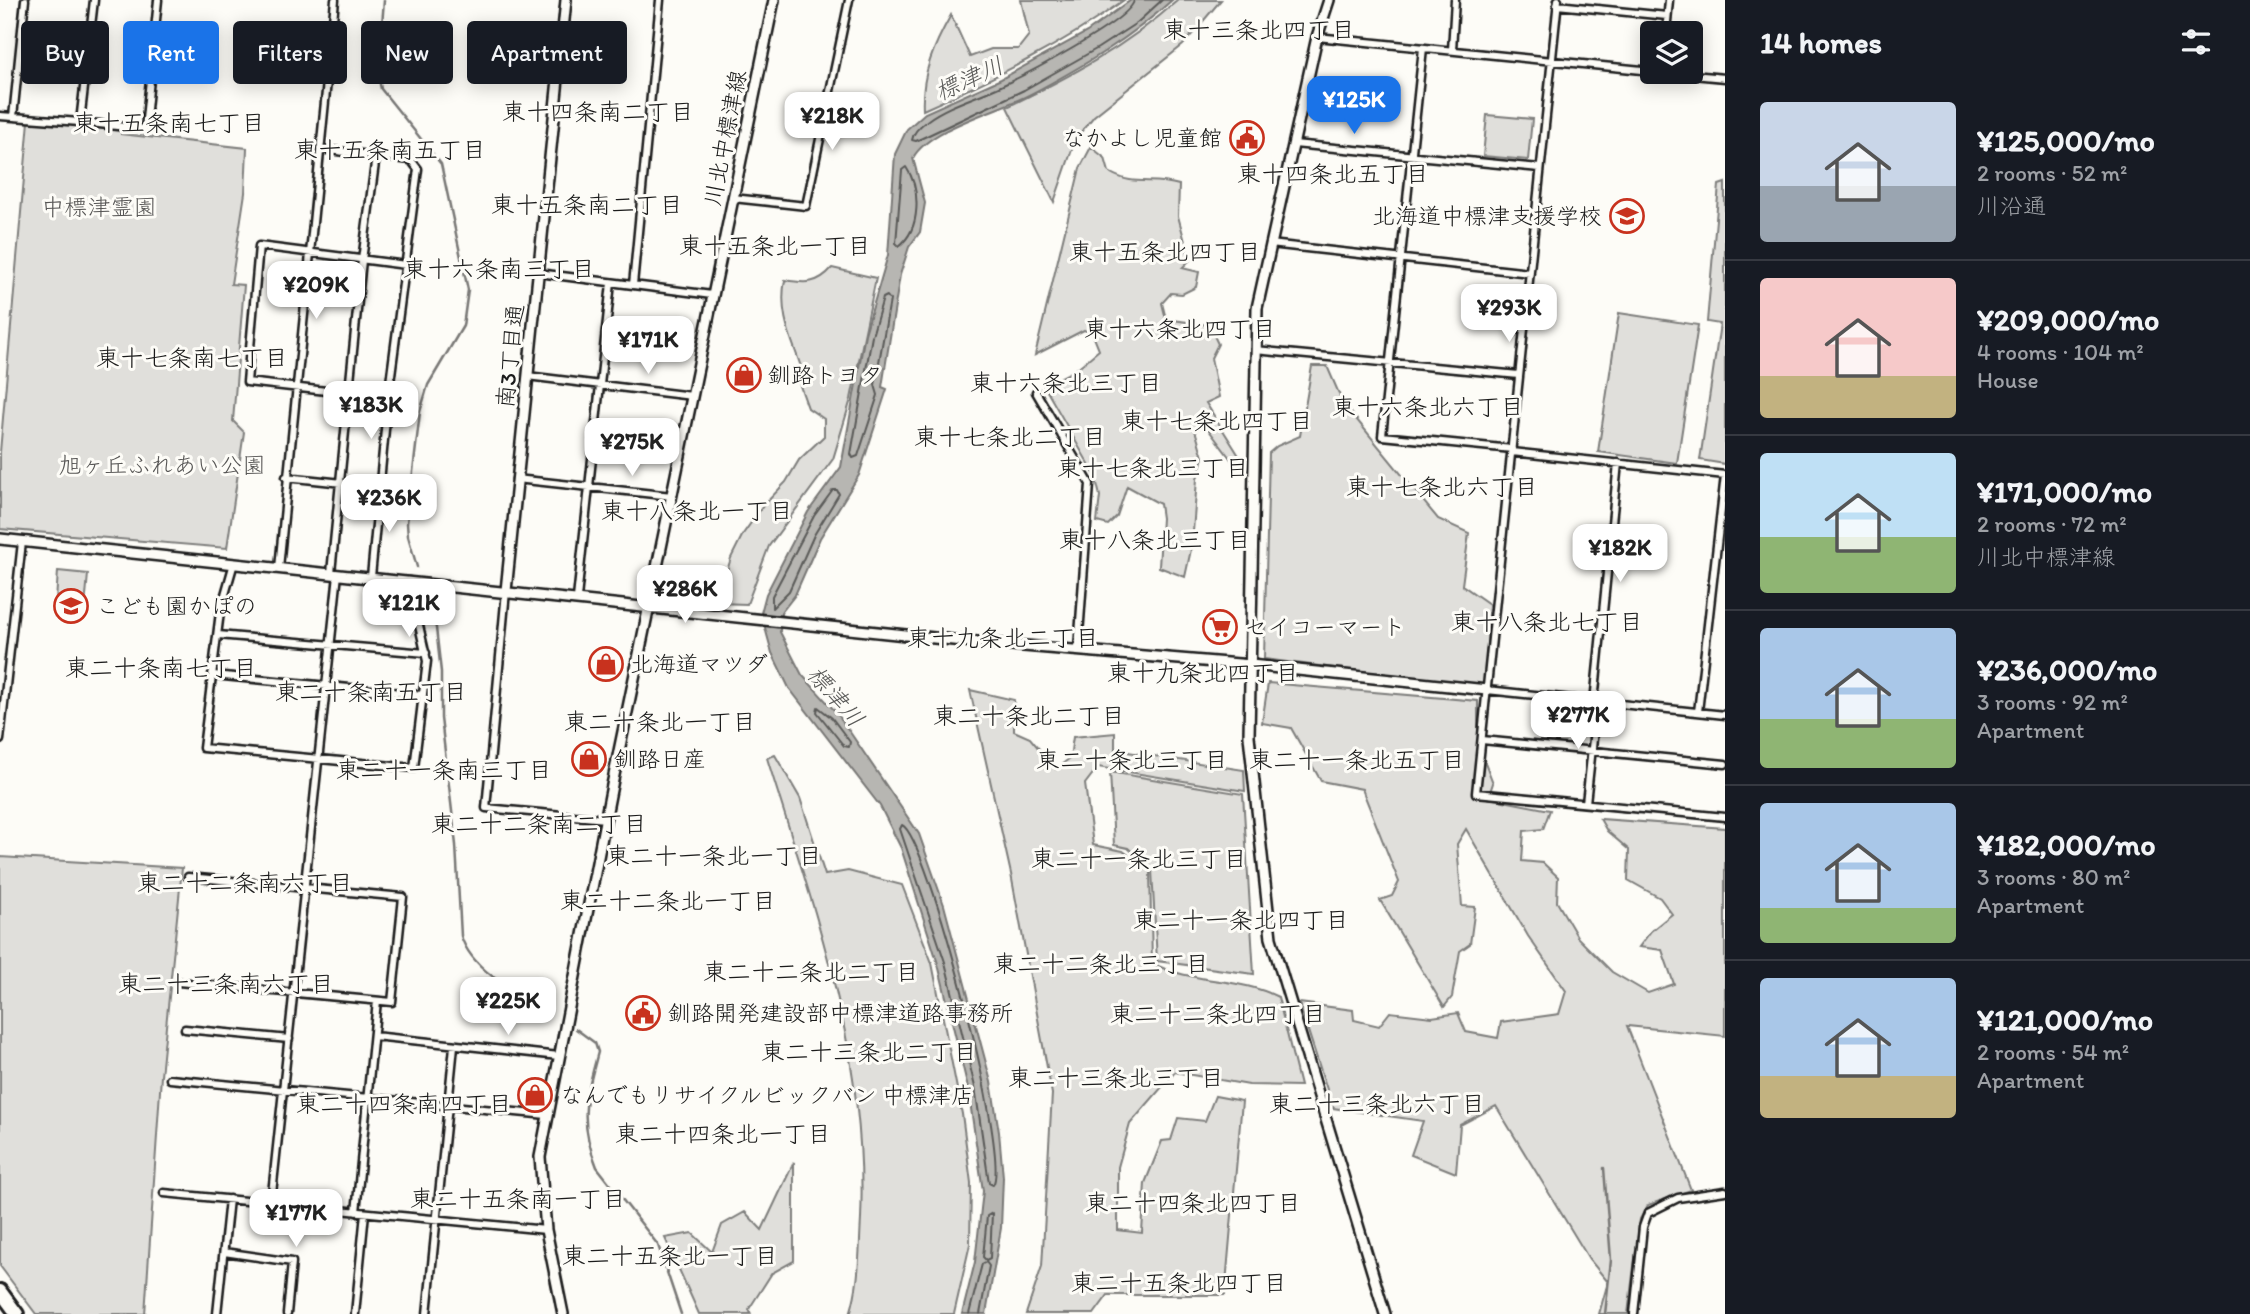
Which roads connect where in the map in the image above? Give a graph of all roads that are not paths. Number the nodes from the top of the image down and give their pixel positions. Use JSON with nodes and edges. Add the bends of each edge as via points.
{"nodes":[{"id":1,"x":25,"y":0,"type":"edge"},
{"id":2,"x":94,"y":0,"type":"edge"},
{"id":3,"x":158,"y":0,"type":"edge"},
{"id":4,"x":335,"y":0,"type":"edge"},
{"id":5,"x":566,"y":0,"type":"edge"},
{"id":6,"x":660,"y":0,"type":"edge"},
{"id":7,"x":774,"y":0,"type":"edge"},
{"id":8,"x":849,"y":0,"type":"edge"},
{"id":9,"x":1329,"y":0,"type":"edge"},
{"id":10,"x":1455,"y":0,"type":"edge"},
{"id":11,"x":1669,"y":0,"type":"edge"},
{"id":12,"x":1557,"y":2,"type":"edge"},
{"id":13,"x":1667,"y":16,"type":"junction"},
{"id":14,"x":1667,"y":21,"type":"edge"},
{"id":15,"x":1318,"y":37,"type":"junction"},
{"id":16,"x":1423,"y":48,"type":"junction"},
{"id":17,"x":1452,"y":50,"type":"junction"},
{"id":18,"x":1551,"y":60,"type":"junction"},
{"id":19,"x":1640,"y":70,"type":"edge"},
{"id":20,"x":1703,"y":76,"type":"edge"},
{"id":21,"x":1725,"y":78,"type":"edge"},
{"id":22,"x":0,"y":116,"type":"edge"},
{"id":23,"x":13,"y":117,"type":"junction"},
{"id":24,"x":80,"y":122,"type":"junction"},
{"id":25,"x":1294,"y":144,"type":"junction"},
{"id":26,"x":320,"y":149,"type":"junction"},
{"id":27,"x":1412,"y":155,"type":"junction"},
{"id":28,"x":376,"y":156,"type":"junction"},
{"id":29,"x":1540,"y":169,"type":"junction"},
{"id":30,"x":733,"y":198,"type":"junction"},
{"id":31,"x":1270,"y":244,"type":"junction"},
{"id":32,"x":308,"y":253,"type":"junction"},
{"id":33,"x":1402,"y":258,"type":"junction"},
{"id":34,"x":362,"y":260,"type":"junction"},
{"id":35,"x":406,"y":265,"type":"junction"},
{"id":36,"x":538,"y":273,"type":"junction"},
{"id":37,"x":1530,"y":273,"type":"junction"},
{"id":38,"x":611,"y":282,"type":"junction"},
{"id":39,"x":633,"y":285,"type":"junction"},
{"id":40,"x":712,"y":295,"type":"junction"},
{"id":41,"x":1255,"y":350,"type":"junction"},
{"id":42,"x":1390,"y":362,"type":"junction"},
{"id":43,"x":1520,"y":375,"type":"junction"},
{"id":44,"x":527,"y":376,"type":"junction"},
{"id":45,"x":600,"y":384,"type":"junction"},
{"id":46,"x":296,"y":387,"type":"junction"},
{"id":47,"x":1036,"y":392,"type":"dead end"},
{"id":48,"x":348,"y":393,"type":"junction"},
{"id":49,"x":691,"y":396,"type":"junction"},
{"id":50,"x":388,"y":398,"type":"junction"},
{"id":51,"x":1512,"y":450,"type":"junction"},
{"id":52,"x":1618,"y":463,"type":"junction"},
{"id":53,"x":286,"y":477,"type":"junction"},
{"id":54,"x":516,"y":479,"type":"junction"},
{"id":55,"x":340,"y":483,"type":"junction"},
{"id":56,"x":380,"y":487,"type":"junction"},
{"id":57,"x":590,"y":487,"type":"junction"},
{"id":58,"x":672,"y":496,"type":"junction"},
{"id":59,"x":0,"y":539,"type":"edge"},
{"id":60,"x":22,"y":541,"type":"junction"},
{"id":61,"x":1716,"y":552,"type":"junction"},
{"id":62,"x":1725,"y":553,"type":"edge"},
{"id":63,"x":234,"y":563,"type":"junction"},
{"id":64,"x":279,"y":568,"type":"junction"},
{"id":65,"x":335,"y":574,"type":"junction"},
{"id":66,"x":371,"y":577,"type":"junction"},
{"id":67,"x":409,"y":581,"type":"junction"},
{"id":68,"x":506,"y":591,"type":"junction"},
{"id":69,"x":577,"y":598,"type":"junction"},
{"id":70,"x":649,"y":606,"type":"junction"},
{"id":71,"x":218,"y":635,"type":"junction"},
{"id":72,"x":329,"y":644,"type":"junction"},
{"id":73,"x":1078,"y":649,"type":"junction"},
{"id":74,"x":426,"y":653,"type":"junction"},
{"id":75,"x":1251,"y":665,"type":"junction"},
{"id":76,"x":213,"y":675,"type":"junction"},
{"id":77,"x":3,"y":682,"type":"edge"},
{"id":78,"x":325,"y":685,"type":"junction"},
{"id":79,"x":1487,"y":691,"type":"junction"},
{"id":80,"x":424,"y":695,"type":"junction"},
{"id":81,"x":1596,"y":702,"type":"junction"},
{"id":82,"x":1698,"y":712,"type":"junction"},
{"id":83,"x":1725,"y":715,"type":"edge"},
{"id":84,"x":0,"y":740,"type":"edge"},
{"id":85,"x":1482,"y":740,"type":"junction"},
{"id":86,"x":1592,"y":752,"type":"junction"},
{"id":87,"x":319,"y":759,"type":"junction"},
{"id":88,"x":1725,"y":764,"type":"edge"},
{"id":89,"x":1586,"y":803,"type":"junction"},
{"id":90,"x":1725,"y":817,"type":"edge"},
{"id":91,"x":606,"y":819,"type":"junction"},
{"id":92,"x":188,"y":877,"type":"dead end"},
{"id":93,"x":305,"y":888,"type":"junction"},
{"id":94,"x":178,"y":982,"type":"dead end"},
{"id":95,"x":294,"y":993,"type":"junction"},
{"id":96,"x":377,"y":1001,"type":"junction"},
{"id":97,"x":185,"y":1029,"type":"dead end"},
{"id":98,"x":374,"y":1036,"type":"junction"},
{"id":99,"x":289,"y":1039,"type":"junction"},
{"id":100,"x":453,"y":1045,"type":"junction"},
{"id":101,"x":559,"y":1056,"type":"junction"},
{"id":102,"x":170,"y":1079,"type":"dead end"},
{"id":103,"x":284,"y":1088,"type":"junction"},
{"id":104,"x":368,"y":1097,"type":"junction"},
{"id":105,"x":447,"y":1106,"type":"junction"},
{"id":106,"x":547,"y":1115,"type":"junction"},
{"id":107,"x":1725,"y":1191,"type":"edge"},
{"id":108,"x":164,"y":1193,"type":"dead end"},
{"id":109,"x":229,"y":1199,"type":"junction"},
{"id":110,"x":271,"y":1203,"type":"junction"},
{"id":111,"x":356,"y":1212,"type":"junction"},
{"id":112,"x":365,"y":1213,"type":"junction"},
{"id":113,"x":436,"y":1220,"type":"junction"},
{"id":114,"x":546,"y":1230,"type":"junction"},
{"id":115,"x":224,"y":1252,"type":"junction"},
{"id":116,"x":0,"y":1291,"type":"edge"},
{"id":117,"x":17,"y":1314,"type":"edge"},
{"id":118,"x":217,"y":1314,"type":"edge"},
{"id":119,"x":287,"y":1314,"type":"edge"},
{"id":120,"x":355,"y":1314,"type":"edge"},
{"id":121,"x":427,"y":1314,"type":"edge"},
{"id":122,"x":563,"y":1314,"type":"edge"},
{"id":123,"x":1385,"y":1314,"type":"edge"},
{"id":124,"x":1634,"y":1314,"type":"edge"}],
"edges":[{"from":1,"to":23,"type":"street"},
{"from":2,"to":24,"type":"street"},
{"from":3,"to":24,"type":"street","via":[[145,129]]},
{"from":4,"to":26,"type":"street"},
{"from":5,"to":36,"type":"street","name":"南3丁目通"},
{"from":6,"to":39,"type":"street"},
{"from":7,"to":30,"type":"street","name":"川北中標津線"},
{"from":8,"to":30,"type":"street","via":[[806,206]]},
{"from":9,"to":15,"type":"street"},
{"from":10,"to":17,"type":"street"},
{"from":11,"to":13,"type":"street"},
{"from":12,"to":13,"type":"street"},
{"from":12,"to":18,"type":"street"},
{"from":13,"to":14,"type":"street"},
{"from":15,"to":16,"type":"street"},
{"from":15,"to":25,"type":"street"},
{"from":16,"to":17,"type":"street"},
{"from":16,"to":27,"type":"street"},
{"from":17,"to":18,"type":"street"},
{"from":18,"to":19,"type":"street"},
{"from":18,"to":29,"type":"street"},
{"from":20,"to":21,"type":"street"},
{"from":22,"to":23,"type":"street"},
{"from":23,"to":24,"type":"street"},
{"from":25,"to":27,"type":"street"},
{"from":25,"to":31,"type":"street"},
{"from":26,"to":28,"type":"street"},
{"from":26,"to":32,"type":"street"},
{"from":27,"to":29,"type":"street"},
{"from":27,"to":33,"type":"street"},
{"from":28,"to":34,"type":"street"},
{"from":28,"to":35,"type":"street","via":[[411,160],[418,169]]},
{"from":29,"to":37,"type":"street"},
{"from":30,"to":40,"type":"street","name":"川北中標津線"},
{"from":31,"to":33,"type":"street"},
{"from":31,"to":41,"type":"street","via":[[1257,308]]},
{"from":32,"to":34,"type":"street"},
{"from":32,"to":46,"type":"street"},
{"from":32,"to":46,"type":"street","via":[[260,246],[248,369],[247,382]]},
{"from":33,"to":37,"type":"street"},
{"from":33,"to":42,"type":"street"},
{"from":34,"to":35,"type":"street"},
{"from":34,"to":48,"type":"street"},
{"from":35,"to":50,"type":"street"},
{"from":36,"to":38,"type":"street"},
{"from":36,"to":44,"type":"street","name":"南3丁目通"},
{"from":37,"to":43,"type":"street"},
{"from":38,"to":39,"type":"street"},
{"from":38,"to":45,"type":"street"},
{"from":39,"to":40,"type":"street"},
{"from":40,"to":49,"type":"street","name":"川北中標津線"},
{"from":41,"to":42,"type":"street"},
{"from":41,"to":75,"type":"street"},
{"from":42,"to":43,"type":"street"},
{"from":42,"to":51,"type":"street","via":[[1382,436]]},
{"from":43,"to":51,"type":"street"},
{"from":44,"to":45,"type":"street"},
{"from":44,"to":54,"type":"street","name":"南3丁目通"},
{"from":45,"to":49,"type":"street"},
{"from":45,"to":57,"type":"street"},
{"from":46,"to":48,"type":"street"},
{"from":46,"to":53,"type":"street"},
{"from":47,"to":73,"type":"street","via":[[1090,484]]},
{"from":48,"to":50,"type":"street"},
{"from":48,"to":55,"type":"street"},
{"from":49,"to":58,"type":"street","name":"川北中標津線"},
{"from":50,"to":56,"type":"street"},
{"from":51,"to":52,"type":"street"},
{"from":51,"to":79,"type":"street"},
{"from":52,"to":61,"type":"street","via":[[1724,475]]},
{"from":52,"to":81,"type":"street"},
{"from":53,"to":55,"type":"street"},
{"from":53,"to":64,"type":"street"},
{"from":54,"to":57,"type":"street"},
{"from":54,"to":68,"type":"street","name":"南3丁目通"},
{"from":55,"to":56,"type":"street"},
{"from":55,"to":65,"type":"street"},
{"from":56,"to":66,"type":"street"},
{"from":57,"to":58,"type":"street"},
{"from":57,"to":69,"type":"street"},
{"from":58,"to":70,"type":"street","name":"川北中標津線"},
{"from":59,"to":60,"type":"street"},
{"from":60,"to":63,"type":"street"},
{"from":60,"to":77,"type":"street"},
{"from":61,"to":62,"type":"street"},
{"from":61,"to":82,"type":"street"},
{"from":63,"to":64,"type":"street"},
{"from":63,"to":71,"type":"street"},
{"from":64,"to":65,"type":"street"},
{"from":65,"to":66,"type":"street"},
{"from":65,"to":72,"type":"street"},
{"from":66,"to":67,"type":"street"},
{"from":67,"to":68,"type":"street"},
{"from":67,"to":74,"type":"street"},
{"from":68,"to":69,"type":"street"},
{"from":68,"to":91,"type":"street","via":[[486,808]]},
{"from":69,"to":70,"type":"street"},
{"from":70,"to":73,"type":"street","via":[[953,640]]},
{"from":70,"to":91,"type":"street","name":"川北中標津線"},
{"from":71,"to":72,"type":"street"},
{"from":71,"to":76,"type":"street"},
{"from":72,"to":74,"type":"street"},
{"from":72,"to":78,"type":"street"},
{"from":73,"to":75,"type":"street"},
{"from":74,"to":80,"type":"street"},
{"from":75,"to":79,"type":"street"},
{"from":75,"to":123,"type":"street","via":[[1250,736],[1270,938]]},
{"from":76,"to":78,"type":"street"},
{"from":76,"to":87,"type":"street","via":[[203,748]]},
{"from":77,"to":84,"type":"street"},
{"from":78,"to":80,"type":"street"},
{"from":78,"to":87,"type":"street"},
{"from":79,"to":81,"type":"street"},
{"from":79,"to":85,"type":"street"},
{"from":80,"to":87,"type":"street","via":[[414,768]]},
{"from":81,"to":82,"type":"street"},
{"from":81,"to":86,"type":"street"},
{"from":82,"to":83,"type":"street"},
{"from":85,"to":86,"type":"street"},
{"from":85,"to":89,"type":"street","via":[[1476,793]]},
{"from":86,"to":88,"type":"street"},
{"from":86,"to":89,"type":"street"},
{"from":87,"to":93,"type":"street"},
{"from":89,"to":90,"type":"street"},
{"from":91,"to":101,"type":"street","name":"川北中標津線"},
{"from":92,"to":93,"type":"street"},
{"from":93,"to":95,"type":"street"},
{"from":93,"to":96,"type":"street","via":[[403,897],[392,1002]]},
{"from":94,"to":95,"type":"street"},
{"from":95,"to":96,"type":"street"},
{"from":95,"to":99,"type":"street"},
{"from":96,"to":98,"type":"street"},
{"from":97,"to":99,"type":"street"},
{"from":98,"to":100,"type":"street"},
{"from":98,"to":104,"type":"street"},
{"from":99,"to":103,"type":"street"},
{"from":100,"to":101,"type":"street"},
{"from":100,"to":105,"type":"street"},
{"from":101,"to":106,"type":"street","name":"川北中標津線"},
{"from":102,"to":103,"type":"street"},
{"from":103,"to":104,"type":"street"},
{"from":103,"to":110,"type":"street"},
{"from":104,"to":105,"type":"street"},
{"from":104,"to":111,"type":"street"},
{"from":105,"to":106,"type":"street"},
{"from":105,"to":113,"type":"street"},
{"from":106,"to":114,"type":"street","name":"川北中標津線","via":[[539,1175]]},
{"from":107,"to":124,"type":"street","via":[[1678,1198],[1648,1213]]},
{"from":108,"to":109,"type":"street"},
{"from":109,"to":110,"type":"street"},
{"from":109,"to":115,"type":"street"},
{"from":110,"to":111,"type":"street"},
{"from":111,"to":112,"type":"street"},
{"from":112,"to":113,"type":"street"},
{"from":112,"to":120,"type":"street"},
{"from":113,"to":114,"type":"street"},
{"from":113,"to":121,"type":"street"},
{"from":114,"to":122,"type":"street","name":"川北中標津線"},
{"from":115,"to":118,"type":"street"},
{"from":115,"to":119,"type":"street","via":[[292,1262]]},
{"from":116,"to":117,"type":"highway"}]}
